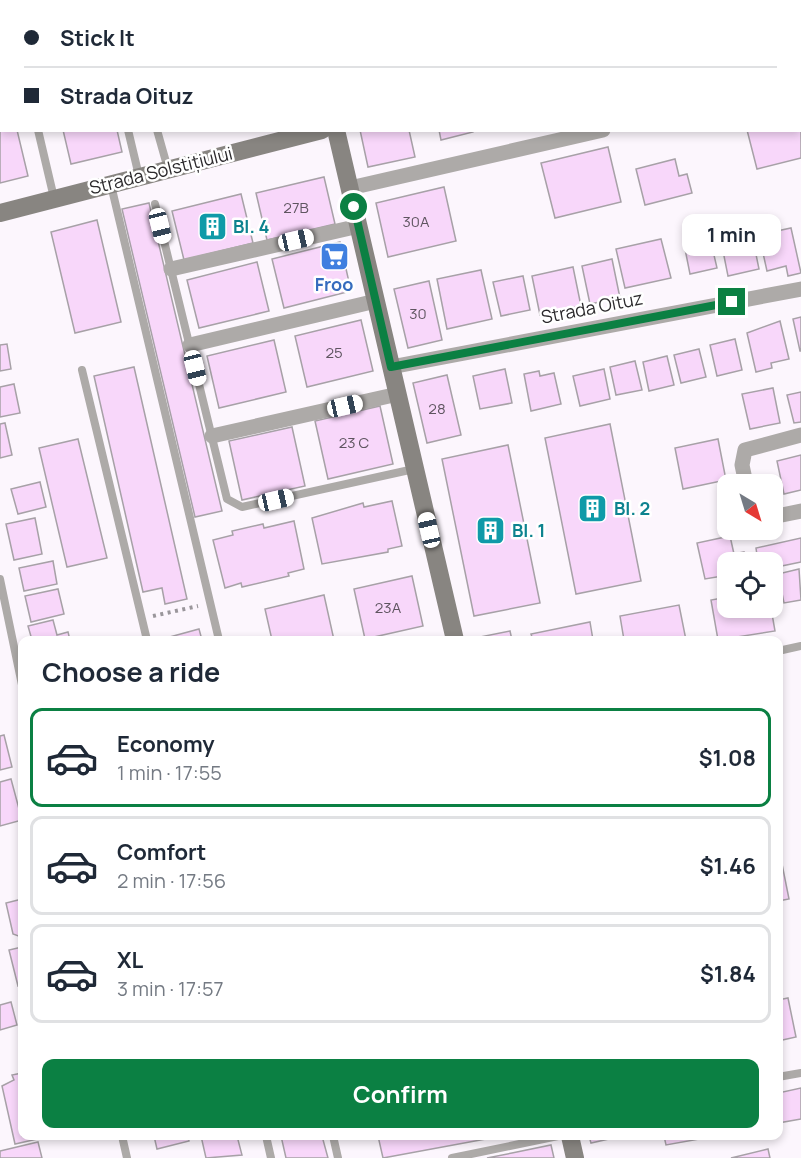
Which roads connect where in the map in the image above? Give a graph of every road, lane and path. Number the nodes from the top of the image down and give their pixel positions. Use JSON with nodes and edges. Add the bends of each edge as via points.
{"nodes":[{"id":1,"x":38,"y":132,"type":"edge"},
{"id":2,"x":128,"y":132,"type":"edge"},
{"id":3,"x":159,"y":132,"type":"edge"},
{"id":4,"x":314,"y":132,"type":"edge"},
{"id":5,"x":336,"y":132,"type":"edge"},
{"id":6,"x":594,"y":132,"type":"edge"},
{"id":7,"x":168,"y":169,"type":"junction"},
{"id":8,"x":139,"y":176,"type":"junction"},
{"id":9,"x":110,"y":183,"type":"junction"},
{"id":10,"x":350,"y":188,"type":"junction"},
{"id":11,"x":54,"y":198,"type":"junction"},
{"id":12,"x":155,"y":204,"type":"dead end"},
{"id":13,"x":0,"y":213,"type":"edge"},
{"id":14,"x":358,"y":226,"type":"junction"},
{"id":15,"x":171,"y":269,"type":"junction"},
{"id":16,"x":801,"y":289,"type":"edge"},
{"id":17,"x":376,"y":301,"type":"junction"},
{"id":18,"x":190,"y":345,"type":"junction"},
{"id":19,"x":391,"y":367,"type":"junction"},
{"id":20,"x":82,"y":370,"type":"dead end"},
{"id":21,"x":398,"y":394,"type":"junction"},
{"id":22,"x":801,"y":435,"type":"edge"},
{"id":23,"x":212,"y":436,"type":"junction"},
{"id":24,"x":415,"y":468,"type":"junction"},
{"id":25,"x":744,"y":474,"type":"edge"},
{"id":26,"x":801,"y":511,"type":"edge"},
{"id":27,"x":783,"y":515,"type":"edge"},
{"id":28,"x":0,"y":579,"type":"edge"},
{"id":29,"x":210,"y":604,"type":"junction"},
{"id":30,"x":142,"y":619,"type":"junction"},
{"id":31,"x":146,"y":636,"type":"edge"},
{"id":32,"x":218,"y":636,"type":"edge"},
{"id":33,"x":454,"y":636,"type":"edge"},
{"id":34,"x":801,"y":646,"type":"edge"},
{"id":35,"x":783,"y":650,"type":"edge"},
{"id":36,"x":18,"y":666,"type":"edge"},
{"id":37,"x":801,"y":1073,"type":"edge"},
{"id":38,"x":783,"y":1076,"type":"edge"},
{"id":39,"x":123,"y":1140,"type":"edge"},
{"id":40,"x":267,"y":1140,"type":"edge"},
{"id":41,"x":334,"y":1140,"type":"edge"},
{"id":42,"x":539,"y":1140,"type":"edge"},
{"id":43,"x":571,"y":1140,"type":"edge"},
{"id":44,"x":127,"y":1158,"type":"edge"},
{"id":45,"x":271,"y":1158,"type":"edge"},
{"id":46,"x":338,"y":1158,"type":"edge"},
{"id":47,"x":452,"y":1158,"type":"edge"},
{"id":48,"x":575,"y":1158,"type":"edge"}],
"edges":[{"from":1,"to":11,"type":"lane"},
{"from":2,"to":8,"type":"lane"},
{"from":3,"to":7,"type":"lane"},
{"from":4,"to":7,"type":"street","name":"Strada Solstițiului"},
{"from":5,"to":10,"type":"street"},
{"from":6,"to":10,"type":"street"},
{"from":7,"to":8,"type":"street","name":"Strada Solstițiului"},
{"from":8,"to":9,"type":"street","name":"Strada Solstițiului"},
{"from":9,"to":11,"type":"street","name":"Strada Solstițiului"},
{"from":9,"to":29,"type":"lane"},
{"from":10,"to":14,"type":"street"},
{"from":11,"to":13,"type":"street","name":"Strada Solstițiului"},
{"from":12,"to":15,"type":"lane"},
{"from":14,"to":15,"type":"street"},
{"from":14,"to":17,"type":"street"},
{"from":15,"to":18,"type":"lane"},
{"from":16,"to":19,"type":"street","name":"Strada Oituz"},
{"from":17,"to":18,"type":"street"},
{"from":17,"to":19,"type":"street"},
{"from":18,"to":23,"type":"lane"},
{"from":19,"to":21,"type":"street"},
{"from":20,"to":30,"type":"lane"},
{"from":21,"to":23,"type":"street"},
{"from":21,"to":24,"type":"street"},
{"from":22,"to":25,"type":"street","via":[[745,450]]},
{"from":23,"to":24,"type":"lane","via":[[227,499],[242,507]]},
{"from":24,"to":33,"type":"street"},
{"from":26,"to":27,"type":"street"},
{"from":28,"to":36,"type":"lane"},
{"from":29,"to":30,"type":"path"},
{"from":29,"to":32,"type":"lane"},
{"from":30,"to":31,"type":"lane"},
{"from":34,"to":35,"type":"lane"},
{"from":37,"to":38,"type":"lane"},
{"from":39,"to":44,"type":"lane"},
{"from":40,"to":45,"type":"lane"},
{"from":41,"to":46,"type":"lane"},
{"from":42,"to":47,"type":"lane"},
{"from":43,"to":48,"type":"street"}]}
